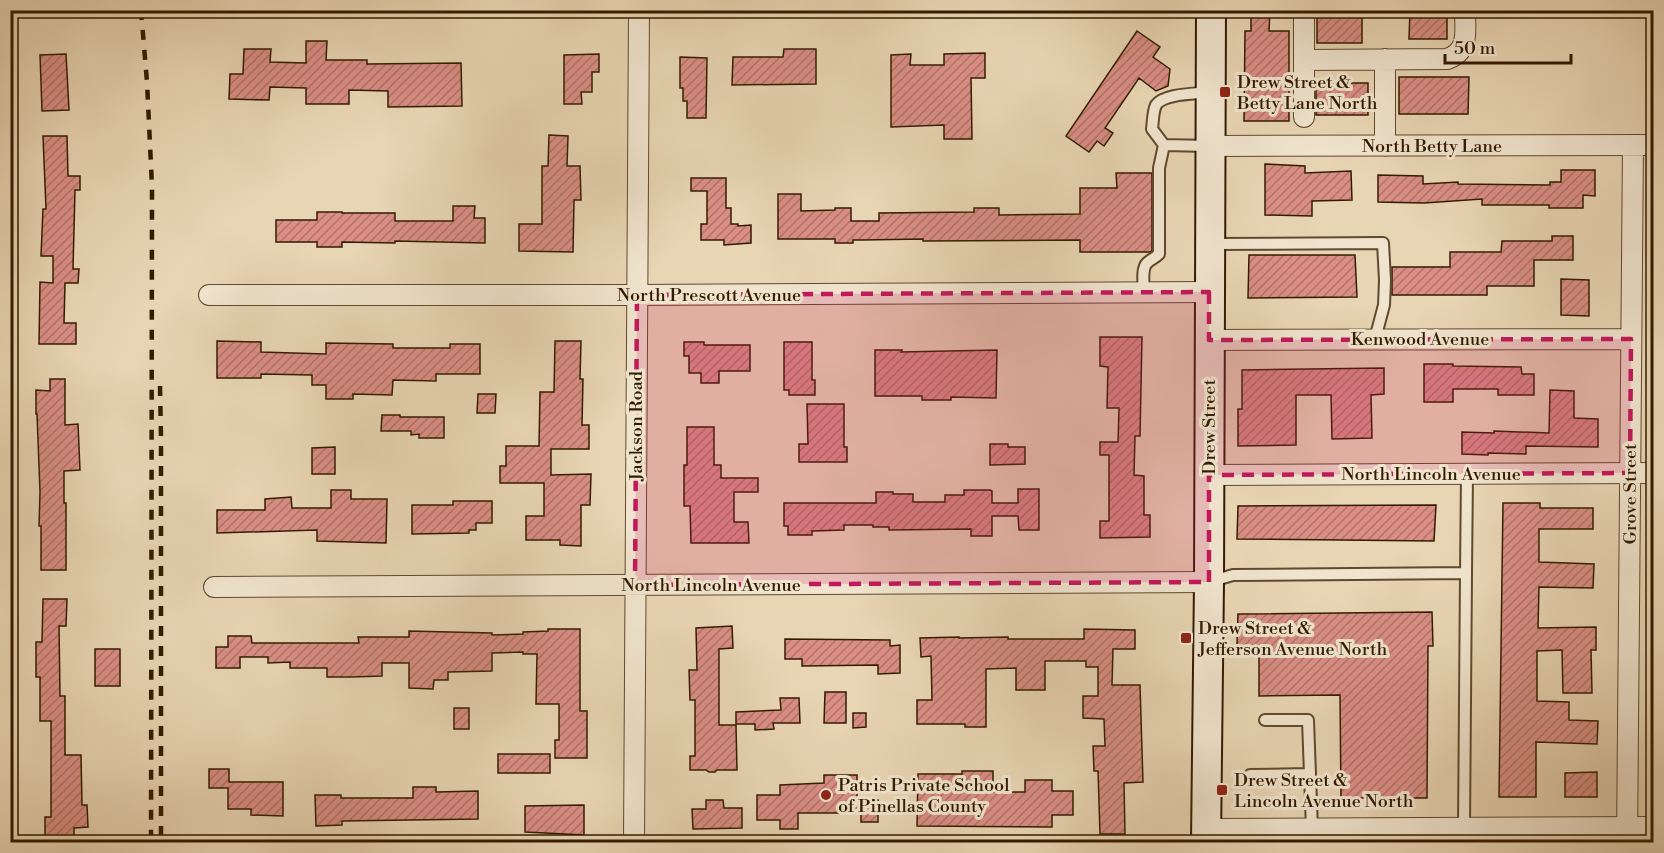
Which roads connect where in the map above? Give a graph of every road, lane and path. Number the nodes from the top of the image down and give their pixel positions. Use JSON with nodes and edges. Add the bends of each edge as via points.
{"nodes":[{"id":1,"x":639,"y":10,"type":"edge"},
{"id":2,"x":1211,"y":10,"type":"edge"},
{"id":3,"x":1304,"y":10,"type":"edge"},
{"id":4,"x":1465,"y":10,"type":"edge"},
{"id":5,"x":1385,"y":59,"type":"junction"},
{"id":6,"x":1304,"y":60,"type":"junction"},
{"id":7,"x":1211,"y":92,"type":"junction"},
{"id":8,"x":1304,"y":117,"type":"dead end"},
{"id":9,"x":1164,"y":145,"type":"junction"},
{"id":10,"x":1633,"y":145,"type":"junction"},
{"id":11,"x":1653,"y":145,"type":"edge"},
{"id":12,"x":1211,"y":146,"type":"junction"},
{"id":13,"x":1385,"y":146,"type":"junction"},
{"id":14,"x":1210,"y":244,"type":"junction"},
{"id":15,"x":1209,"y":292,"type":"junction"},
{"id":16,"x":1144,"y":293,"type":"junction"},
{"id":17,"x":209,"y":295,"type":"dead end"},
{"id":18,"x":637,"y":295,"type":"junction"},
{"id":19,"x":1375,"y":339,"type":"junction"},
{"id":20,"x":1631,"y":339,"type":"junction"},
{"id":21,"x":1209,"y":340,"type":"junction"},
{"id":22,"x":1630,"y":473,"type":"junction"},
{"id":23,"x":1653,"y":473,"type":"edge"},
{"id":24,"x":1467,"y":474,"type":"junction"},
{"id":25,"x":1209,"y":476,"type":"junction"},
{"id":26,"x":1466,"y":573,"type":"junction"},
{"id":27,"x":1209,"y":582,"type":"junction"},
{"id":28,"x":635,"y":585,"type":"junction"},
{"id":29,"x":214,"y":587,"type":"dead end"},
{"id":30,"x":1265,"y":720,"type":"dead end"},
{"id":31,"x":1250,"y":774,"type":"dead end"},
{"id":32,"x":1310,"y":774,"type":"junction"},
{"id":33,"x":1653,"y":827,"type":"edge"},
{"id":34,"x":1464,"y":828,"type":"junction"},
{"id":35,"x":1309,"y":833,"type":"edge"},
{"id":36,"x":1627,"y":835,"type":"edge"},
{"id":37,"x":1206,"y":836,"type":"edge"},
{"id":38,"x":1245,"y":836,"type":"edge"},
{"id":39,"x":634,"y":843,"type":"edge"}],
"edges":[{"from":1,"to":18,"type":"street","name":"Jackson Road"},
{"from":2,"to":7,"type":"main road","name":"Drew Street"},
{"from":3,"to":6,"type":"street"},
{"from":4,"to":5,"type":"street","via":[[1464,46],[1454,56]]},
{"from":5,"to":6,"type":"street"},
{"from":5,"to":13,"type":"street"},
{"from":6,"to":8,"type":"street"},
{"from":7,"to":9,"type":"lane","via":[[1161,100],[1155,108],[1152,129]]},
{"from":7,"to":12,"type":"main road","name":"Drew Street"},
{"from":9,"to":12,"type":"lane"},
{"from":9,"to":16,"type":"lane","via":[[1159,168],[1159,254],[1144,268]]},
{"from":10,"to":11,"type":"street","name":"North Betty Lane"},
{"from":10,"to":13,"type":"street","name":"North Betty Lane"},
{"from":10,"to":20,"type":"street","name":"Grove Street"},
{"from":12,"to":13,"type":"street","name":"North Betty Lane"},
{"from":12,"to":14,"type":"main road","name":"Drew Street"},
{"from":14,"to":15,"type":"main road","name":"Drew Street"},
{"from":14,"to":19,"type":"lane","via":[[1383,243],[1384,305]]},
{"from":15,"to":16,"type":"street","name":"North Prescott Avenue"},
{"from":15,"to":21,"type":"main road","name":"Drew Street"},
{"from":16,"to":18,"type":"street","name":"North Prescott Avenue"},
{"from":17,"to":18,"type":"street","name":"North Prescott Avenue"},
{"from":18,"to":28,"type":"street","name":"Jackson Road"},
{"from":19,"to":20,"type":"street","name":"Kenwood Avenue"},
{"from":19,"to":21,"type":"street","name":"Kenwood Avenue"},
{"from":20,"to":22,"type":"street","name":"Grove Street"},
{"from":21,"to":25,"type":"main road","name":"Drew Street"},
{"from":22,"to":23,"type":"street","name":"North Lincoln Avenue"},
{"from":22,"to":24,"type":"street","name":"North Lincoln Avenue"},
{"from":22,"to":36,"type":"street","name":"Grove Street"},
{"from":24,"to":25,"type":"street","name":"North Lincoln Avenue"},
{"from":24,"to":26,"type":"lane"},
{"from":25,"to":27,"type":"main road","name":"Drew Street"},
{"from":26,"to":27,"type":"lane","via":[[1233,575]]},
{"from":26,"to":34,"type":"lane"},
{"from":27,"to":28,"type":"street","name":"North Lincoln Avenue"},
{"from":27,"to":37,"type":"main road","name":"Drew Street"},
{"from":28,"to":29,"type":"street","name":"North Lincoln Avenue"},
{"from":28,"to":39,"type":"street","name":"Jackson Road"},
{"from":30,"to":32,"type":"lane","via":[[1308,720]]},
{"from":31,"to":32,"type":"lane"},
{"from":32,"to":35,"type":"lane"},
{"from":33,"to":36,"type":"street"},
{"from":34,"to":35,"type":"street"},
{"from":34,"to":36,"type":"street"},
{"from":35,"to":38,"type":"street"},
{"from":37,"to":38,"type":"street"}]}
